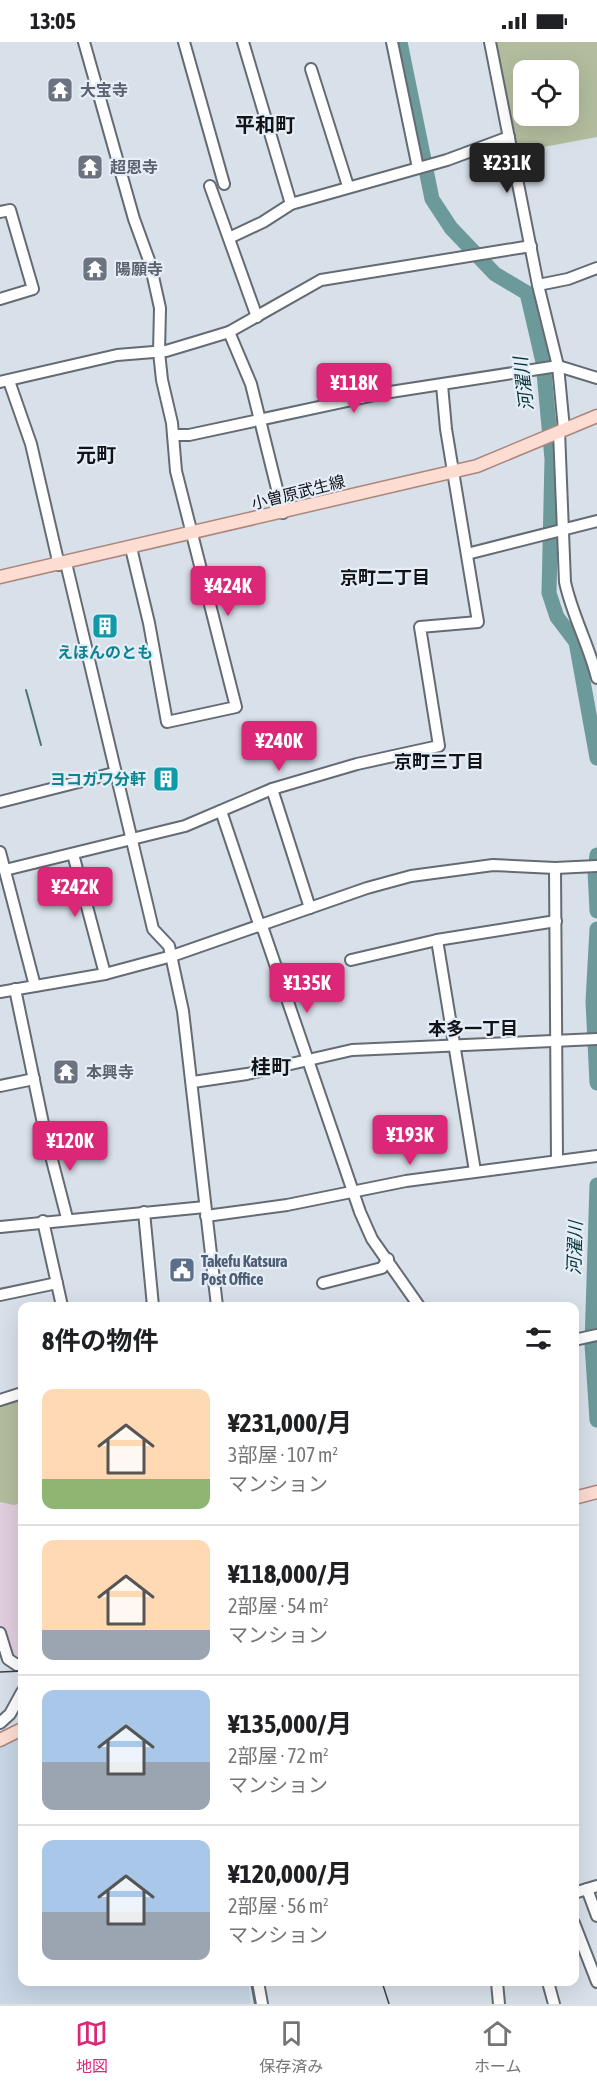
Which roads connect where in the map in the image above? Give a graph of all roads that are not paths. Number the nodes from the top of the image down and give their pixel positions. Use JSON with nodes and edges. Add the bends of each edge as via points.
{"nodes":[{"id":1,"x":84,"y":42,"type":"edge"},
{"id":2,"x":184,"y":42,"type":"edge"},
{"id":3,"x":243,"y":42,"type":"edge"},
{"id":4,"x":392,"y":42,"type":"edge"},
{"id":5,"x":490,"y":42,"type":"edge"},
{"id":6,"x":311,"y":69,"type":"dead end"},
{"id":7,"x":509,"y":137,"type":"junction"},
{"id":8,"x":418,"y":168,"type":"junction"},
{"id":9,"x":224,"y":184,"type":"dead end"},
{"id":10,"x":210,"y":186,"type":"dead end"},
{"id":11,"x":348,"y":186,"type":"junction"},
{"id":12,"x":291,"y":204,"type":"junction"},
{"id":13,"x":0,"y":212,"type":"edge"},
{"id":14,"x":229,"y":238,"type":"junction"},
{"id":15,"x":531,"y":246,"type":"junction"},
{"id":16,"x":597,"y":268,"type":"edge"},
{"id":17,"x":538,"y":285,"type":"junction"},
{"id":18,"x":0,"y":299,"type":"edge"},
{"id":19,"x":256,"y":317,"type":"junction"},
{"id":20,"x":229,"y":332,"type":"junction"},
{"id":21,"x":159,"y":352,"type":"junction"},
{"id":22,"x":558,"y":366,"type":"junction"},
{"id":23,"x":597,"y":378,"type":"edge"},
{"id":24,"x":5,"y":382,"type":"edge"},
{"id":25,"x":442,"y":385,"type":"junction"},
{"id":26,"x":597,"y":416,"type":"edge"},
{"id":27,"x":262,"y":419,"type":"junction"},
{"id":28,"x":557,"y":432,"type":"junction"},
{"id":29,"x":173,"y":435,"type":"junction"},
{"id":30,"x":453,"y":471,"type":"junction"},
{"id":31,"x":283,"y":513,"type":"junction"},
{"id":32,"x":597,"y":521,"type":"edge"},
{"id":33,"x":561,"y":531,"type":"junction"},
{"id":34,"x":192,"y":534,"type":"junction"},
{"id":35,"x":131,"y":548,"type":"junction"},
{"id":36,"x":467,"y":554,"type":"junction"},
{"id":37,"x":62,"y":564,"type":"junction"},
{"id":38,"x":0,"y":577,"type":"edge"},
{"id":39,"x":597,"y":678,"type":"edge"},
{"id":40,"x":114,"y":773,"type":"junction"},
{"id":41,"x":272,"y":789,"type":"junction"},
{"id":42,"x":0,"y":802,"type":"edge"},
{"id":43,"x":221,"y":811,"type":"junction"},
{"id":44,"x":130,"y":841,"type":"junction"},
{"id":45,"x":0,"y":852,"type":"edge"},
{"id":46,"x":73,"y":854,"type":"junction"},
{"id":47,"x":597,"y":866,"type":"edge"},
{"id":48,"x":555,"y":868,"type":"junction"},
{"id":49,"x":5,"y":870,"type":"junction"},
{"id":50,"x":310,"y":908,"type":"junction"},
{"id":51,"x":556,"y":921,"type":"junction"},
{"id":52,"x":261,"y":926,"type":"junction"},
{"id":53,"x":436,"y":940,"type":"junction"},
{"id":54,"x":172,"y":956,"type":"junction"},
{"id":55,"x":351,"y":960,"type":"dead end"},
{"id":56,"x":105,"y":974,"type":"junction"},
{"id":57,"x":34,"y":986,"type":"junction"},
{"id":58,"x":15,"y":989,"type":"junction"},
{"id":59,"x":0,"y":992,"type":"edge"},
{"id":60,"x":597,"y":1039,"type":"edge"},
{"id":61,"x":557,"y":1041,"type":"junction"},
{"id":62,"x":453,"y":1046,"type":"junction"},
{"id":63,"x":308,"y":1060,"type":"junction"},
{"id":64,"x":34,"y":1079,"type":"junction"},
{"id":65,"x":193,"y":1082,"type":"junction"},
{"id":66,"x":0,"y":1086,"type":"edge"},
{"id":67,"x":597,"y":1156,"type":"edge"},
{"id":68,"x":557,"y":1161,"type":"junction"},
{"id":69,"x":475,"y":1171,"type":"junction"},
{"id":70,"x":352,"y":1192,"type":"junction"},
{"id":71,"x":205,"y":1211,"type":"junction"},
{"id":72,"x":144,"y":1212,"type":"junction"},
{"id":73,"x":67,"y":1218,"type":"junction"},
{"id":74,"x":43,"y":1221,"type":"junction"},
{"id":75,"x":0,"y":1227,"type":"edge"},
{"id":76,"x":388,"y":1259,"type":"junction"},
{"id":77,"x":57,"y":1283,"type":"junction"},
{"id":78,"x":323,"y":1283,"type":"dead end"},
{"id":79,"x":0,"y":1295,"type":"edge"},
{"id":80,"x":61,"y":1302,"type":"edge"},
{"id":81,"x":153,"y":1302,"type":"edge"},
{"id":82,"x":216,"y":1302,"type":"edge"},
{"id":83,"x":416,"y":1302,"type":"edge"},
{"id":84,"x":597,"y":1335,"type":"edge"},
{"id":85,"x":579,"y":1339,"type":"edge"},
{"id":86,"x":18,"y":1395,"type":"edge"},
{"id":87,"x":0,"y":1400,"type":"edge"},
{"id":88,"x":597,"y":1492,"type":"edge"},
{"id":89,"x":579,"y":1497,"type":"edge"},
{"id":90,"x":0,"y":1633,"type":"edge"},
{"id":91,"x":18,"y":1665,"type":"edge"},
{"id":92,"x":18,"y":1699,"type":"edge"},
{"id":93,"x":0,"y":1723,"type":"edge"},
{"id":94,"x":18,"y":1731,"type":"edge"},
{"id":95,"x":0,"y":1740,"type":"edge"},
{"id":96,"x":592,"y":1888,"type":"edge"},
{"id":97,"x":597,"y":1916,"type":"edge"},
{"id":98,"x":579,"y":1936,"type":"edge"},
{"id":99,"x":597,"y":1982,"type":"edge"},
{"id":100,"x":259,"y":1986,"type":"edge"},
{"id":101,"x":497,"y":1986,"type":"edge"},
{"id":102,"x":549,"y":1986,"type":"edge"},
{"id":103,"x":262,"y":2004,"type":"edge"},
{"id":104,"x":499,"y":2004,"type":"edge"},
{"id":105,"x":554,"y":2004,"type":"edge"}],
"edges":[{"from":1,"to":21,"type":"street","via":[[150,263],[160,308]]},
{"from":2,"to":9,"type":"street"},
{"from":3,"to":12,"type":"street"},
{"from":4,"to":8,"type":"street"},
{"from":5,"to":7,"type":"street"},
{"from":6,"to":11,"type":"street"},
{"from":7,"to":8,"type":"street"},
{"from":7,"to":15,"type":"street"},
{"from":8,"to":11,"type":"street"},
{"from":10,"to":14,"type":"street"},
{"from":11,"to":12,"type":"street"},
{"from":12,"to":14,"type":"street"},
{"from":13,"to":18,"type":"street","via":[[10,210],[33,289]]},
{"from":14,"to":19,"type":"street"},
{"from":15,"to":17,"type":"street"},
{"from":15,"to":19,"type":"street","via":[[321,280]]},
{"from":16,"to":17,"type":"street"},
{"from":17,"to":22,"type":"street"},
{"from":19,"to":20,"type":"street"},
{"from":20,"to":21,"type":"street"},
{"from":20,"to":27,"type":"street"},
{"from":21,"to":24,"type":"street","via":[[117,355]]},
{"from":21,"to":29,"type":"street"},
{"from":22,"to":23,"type":"street"},
{"from":22,"to":25,"type":"street"},
{"from":22,"to":28,"type":"street"},
{"from":24,"to":37,"type":"street","via":[[31,444]]},
{"from":25,"to":27,"type":"street"},
{"from":25,"to":30,"type":"street"},
{"from":26,"to":28,"type":"main road","name":"小曽原武生線"},
{"from":27,"to":29,"type":"street"},
{"from":27,"to":31,"type":"street"},
{"from":28,"to":30,"type":"main road","name":"小曽原武生線","via":[[496,460]]},
{"from":28,"to":33,"type":"street","via":[[563,498]]},
{"from":29,"to":34,"type":"street","via":[[176,471]]},
{"from":30,"to":31,"type":"main road","name":"小曽原武生線"},
{"from":30,"to":36,"type":"street"},
{"from":31,"to":34,"type":"main road","name":"小曽原武生線"},
{"from":32,"to":33,"type":"street"},
{"from":33,"to":36,"type":"street"},
{"from":33,"to":39,"type":"street","via":[[570,606],[584,634]]},
{"from":34,"to":35,"type":"main road","name":"小曽原武生線"},
{"from":34,"to":35,"type":"street","via":[[236,707],[167,722]]},
{"from":35,"to":37,"type":"main road","name":"小曽原武生線"},
{"from":36,"to":41,"type":"street","via":[[478,622],[420,627],[439,746],[357,764]]},
{"from":37,"to":38,"type":"main road","name":"小曽原武生線"},
{"from":37,"to":40,"type":"street"},
{"from":40,"to":42,"type":"street"},
{"from":40,"to":44,"type":"street"},
{"from":41,"to":43,"type":"street"},
{"from":41,"to":50,"type":"street"},
{"from":43,"to":44,"type":"street"},
{"from":43,"to":52,"type":"street"},
{"from":44,"to":46,"type":"street"},
{"from":44,"to":54,"type":"street","via":[[153,929],[169,946]]},
{"from":45,"to":49,"type":"street"},
{"from":46,"to":49,"type":"street"},
{"from":46,"to":56,"type":"street"},
{"from":47,"to":48,"type":"street"},
{"from":48,"to":50,"type":"street","via":[[493,864],[460,868],[389,881]]},
{"from":48,"to":51,"type":"street"},
{"from":49,"to":57,"type":"street"},
{"from":50,"to":52,"type":"street"},
{"from":51,"to":53,"type":"street"},
{"from":51,"to":61,"type":"street"},
{"from":52,"to":54,"type":"street"},
{"from":52,"to":63,"type":"street"},
{"from":53,"to":55,"type":"street"},
{"from":53,"to":62,"type":"street"},
{"from":54,"to":56,"type":"street"},
{"from":54,"to":65,"type":"street"},
{"from":56,"to":57,"type":"street"},
{"from":57,"to":58,"type":"street"},
{"from":58,"to":59,"type":"street"},
{"from":58,"to":64,"type":"street"},
{"from":60,"to":61,"type":"street"},
{"from":61,"to":62,"type":"street"},
{"from":61,"to":68,"type":"street"},
{"from":62,"to":63,"type":"street","via":[[352,1050]]},
{"from":62,"to":69,"type":"street"},
{"from":63,"to":65,"type":"street"},
{"from":63,"to":70,"type":"street"},
{"from":64,"to":66,"type":"street"},
{"from":64,"to":73,"type":"street"},
{"from":65,"to":71,"type":"street"},
{"from":67,"to":68,"type":"street"},
{"from":68,"to":69,"type":"street"},
{"from":69,"to":70,"type":"street"},
{"from":70,"to":71,"type":"street"},
{"from":70,"to":76,"type":"street","via":[[372,1239]]},
{"from":71,"to":72,"type":"street"},
{"from":71,"to":82,"type":"street"},
{"from":72,"to":73,"type":"street"},
{"from":72,"to":81,"type":"street"},
{"from":73,"to":74,"type":"street"},
{"from":74,"to":75,"type":"street"},
{"from":74,"to":77,"type":"street"},
{"from":76,"to":78,"type":"street","via":[[382,1268]]},
{"from":76,"to":83,"type":"street"},
{"from":77,"to":79,"type":"street"},
{"from":77,"to":80,"type":"street"},
{"from":84,"to":85,"type":"street"},
{"from":86,"to":87,"type":"street"},
{"from":88,"to":89,"type":"main road"},
{"from":90,"to":91,"type":"street","via":[[9,1659]]},
{"from":92,"to":93,"type":"street"},
{"from":94,"to":95,"type":"main road"},
{"from":96,"to":97,"type":"street"},
{"from":98,"to":99,"type":"street"},
{"from":100,"to":103,"type":"street"},
{"from":101,"to":104,"type":"street"},
{"from":102,"to":105,"type":"street"}]}
